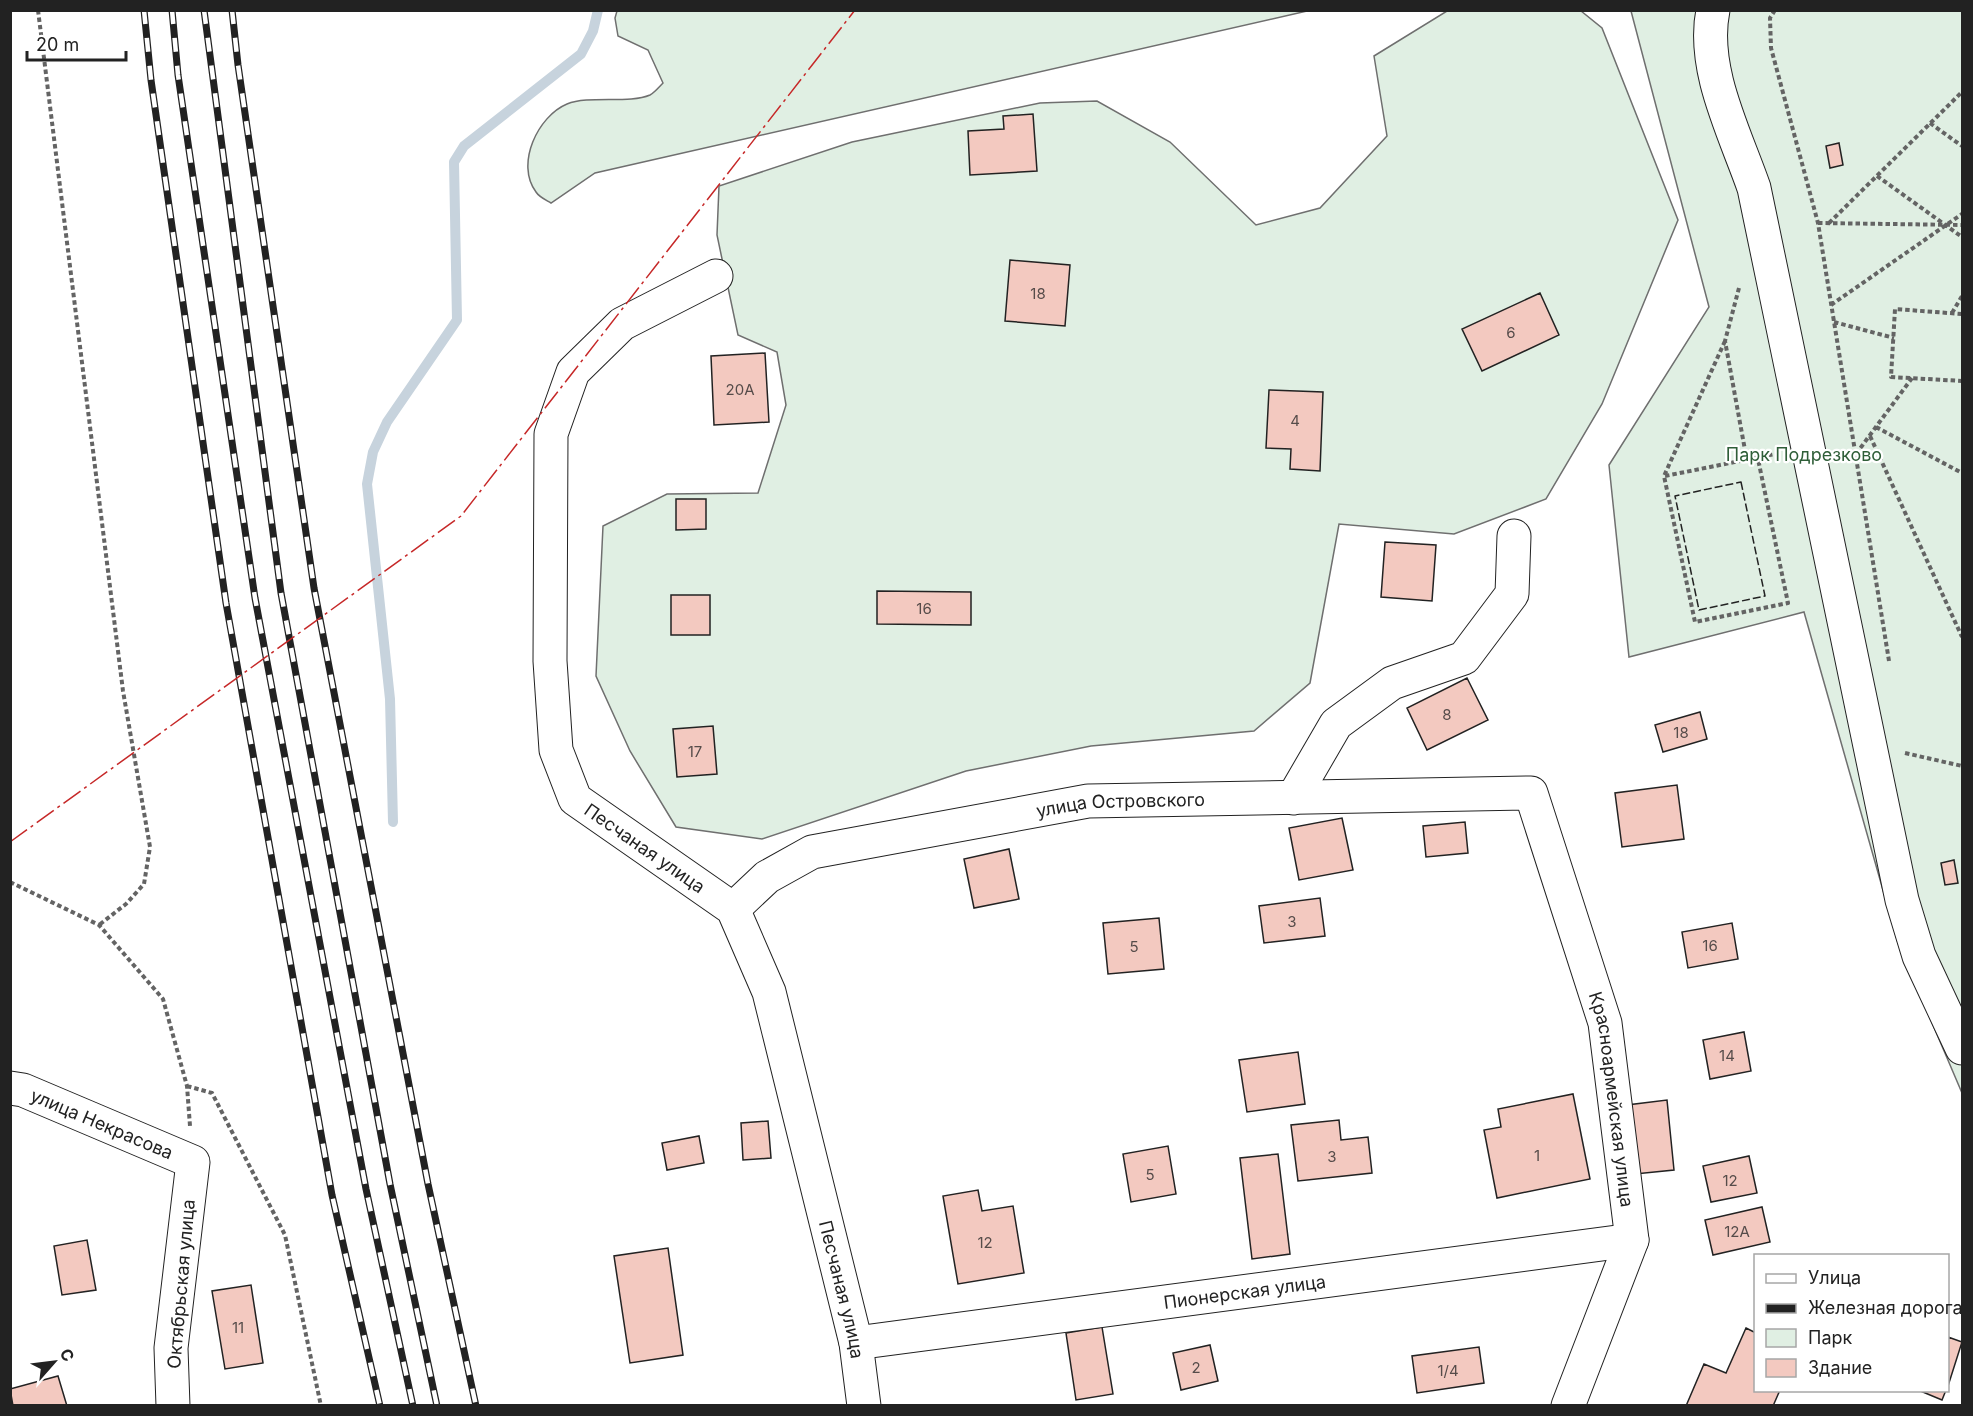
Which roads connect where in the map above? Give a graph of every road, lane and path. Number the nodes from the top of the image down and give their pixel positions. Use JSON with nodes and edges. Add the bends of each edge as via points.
{"nodes":[{"id":1,"x":38,"y":10,"type":"edge"},
{"id":2,"x":1713,"y":10,"type":"edge"},
{"id":3,"x":1775,"y":10,"type":"edge"},
{"id":4,"x":1962,"y":92,"type":"edge"},
{"id":5,"x":1930,"y":123,"type":"junction"},
{"id":6,"x":1962,"y":146,"type":"edge"},
{"id":7,"x":1877,"y":176,"type":"junction"},
{"id":8,"x":1962,"y":214,"type":"edge"},
{"id":9,"x":1818,"y":223,"type":"junction"},
{"id":10,"x":1829,"y":223,"type":"junction"},
{"id":11,"x":1946,"y":225,"type":"junction"},
{"id":12,"x":1962,"y":225,"type":"edge"},
{"id":13,"x":1962,"y":237,"type":"edge"},
{"id":14,"x":716,"y":276,"type":"dead end"},
{"id":15,"x":1741,"y":283,"type":"dead end"},
{"id":16,"x":1962,"y":296,"type":"edge"},
{"id":17,"x":1831,"y":305,"type":"junction"},
{"id":18,"x":1952,"y":313,"type":"junction"},
{"id":19,"x":1962,"y":314,"type":"edge"},
{"id":20,"x":1834,"y":322,"type":"junction"},
{"id":21,"x":1893,"y":338,"type":"junction"},
{"id":22,"x":1725,"y":341,"type":"junction"},
{"id":23,"x":1912,"y":378,"type":"junction"},
{"id":24,"x":1962,"y":381,"type":"edge"},
{"id":25,"x":1876,"y":427,"type":"junction"},
{"id":26,"x":1870,"y":436,"type":"junction"},
{"id":27,"x":1856,"y":455,"type":"junction"},
{"id":28,"x":1747,"y":461,"type":"junction"},
{"id":29,"x":1962,"y":473,"type":"edge"},
{"id":30,"x":1664,"y":476,"type":"junction"},
{"id":31,"x":1514,"y":536,"type":"dead end"},
{"id":32,"x":1962,"y":637,"type":"edge"},
{"id":33,"x":1891,"y":673,"type":"dead end"},
{"id":34,"x":1902,"y":741,"type":"dead end"},
{"id":35,"x":1904,"y":753,"type":"junction"},
{"id":36,"x":1906,"y":765,"type":"dead end"},
{"id":37,"x":1962,"y":766,"type":"edge"},
{"id":38,"x":1531,"y":793,"type":"joint"},
{"id":39,"x":1293,"y":798,"type":"junction"},
{"id":40,"x":10,"y":882,"type":"edge"},
{"id":41,"x":733,"y":909,"type":"junction"},
{"id":42,"x":99,"y":925,"type":"junction"},
{"id":43,"x":1962,"y":1048,"type":"edge"},
{"id":44,"x":10,"y":1088,"type":"edge"},
{"id":45,"x":193,"y":1162,"type":"joint"},
{"id":46,"x":1632,"y":1240,"type":"junction"},
{"id":47,"x":856,"y":1343,"type":"junction"},
{"id":48,"x":173,"y":1406,"type":"edge"},
{"id":49,"x":321,"y":1406,"type":"edge"},
{"id":50,"x":864,"y":1406,"type":"edge"},
{"id":51,"x":1568,"y":1406,"type":"edge"}],
"edges":[{"from":1,"to":42,"type":"path","via":[[123,691],[150,847],[144,884]]},
{"from":2,"to":43,"type":"street","via":[[1709,30],[1716,77],[1754,188],[1902,900],[1919,956]]},
{"from":3,"to":9,"type":"path","via":[[1770,18],[1771,48]]},
{"from":4,"to":5,"type":"path"},
{"from":5,"to":6,"type":"path"},
{"from":5,"to":7,"type":"path"},
{"from":7,"to":10,"type":"path"},
{"from":7,"to":11,"type":"path"},
{"from":8,"to":11,"type":"path"},
{"from":9,"to":10,"type":"path"},
{"from":9,"to":17,"type":"path"},
{"from":10,"to":11,"type":"path"},
{"from":11,"to":12,"type":"path"},
{"from":11,"to":13,"type":"path"},
{"from":11,"to":17,"type":"path"},
{"from":14,"to":41,"type":"street","name":"Песчаная улица","via":[[622,324],[573,372],[551,434],[550,661],[556,750],[575,799]]},
{"from":15,"to":22,"type":"path"},
{"from":16,"to":18,"type":"path"},
{"from":17,"to":20,"type":"path"},
{"from":18,"to":19,"type":"path"},
{"from":18,"to":21,"type":"path","via":[[1896,309]]},
{"from":20,"to":21,"type":"path"},
{"from":20,"to":27,"type":"path"},
{"from":21,"to":23,"type":"path","via":[[1891,377]]},
{"from":22,"to":28,"type":"path"},
{"from":22,"to":30,"type":"path"},
{"from":23,"to":24,"type":"path"},
{"from":23,"to":25,"type":"path"},
{"from":25,"to":26,"type":"path"},
{"from":25,"to":29,"type":"path"},
{"from":26,"to":27,"type":"path"},
{"from":26,"to":32,"type":"path"},
{"from":27,"to":33,"type":"path"},
{"from":28,"to":30,"type":"path"},
{"from":28,"to":30,"type":"path","via":[[1758,459],[1788,603],[1695,622]]},
{"from":31,"to":39,"type":"street","via":[[1512,594],[1464,658],[1392,683],[1336,724]]},
{"from":34,"to":35,"type":"path"},
{"from":35,"to":36,"type":"path"},
{"from":35,"to":37,"type":"path"},
{"from":38,"to":39,"type":"street","name":"улица Островского"},
{"from":38,"to":46,"type":"street","name":"Красноармейская улица","via":[[1605,1023]]},
{"from":39,"to":41,"type":"street","name":"улица Островского","via":[[1088,801],[812,852],[767,877]]},
{"from":40,"to":42,"type":"path"},
{"from":41,"to":47,"type":"street","name":"Песчаная улица","via":[[769,992]]},
{"from":42,"to":49,"type":"path","via":[[163,999],[187,1086],[212,1093],[285,1235]]},
{"from":44,"to":45,"type":"street","name":"улица Некрасова","via":[[23,1090]]},
{"from":45,"to":48,"type":"street","name":"Октябрьская улица","via":[[171,1348]]},
{"from":46,"to":47,"type":"street","name":"Пионерская улица"},
{"from":46,"to":51,"type":"street","name":"Красноармейская улица"},
{"from":47,"to":50,"type":"street","name":"Песчаная улица"}]}
